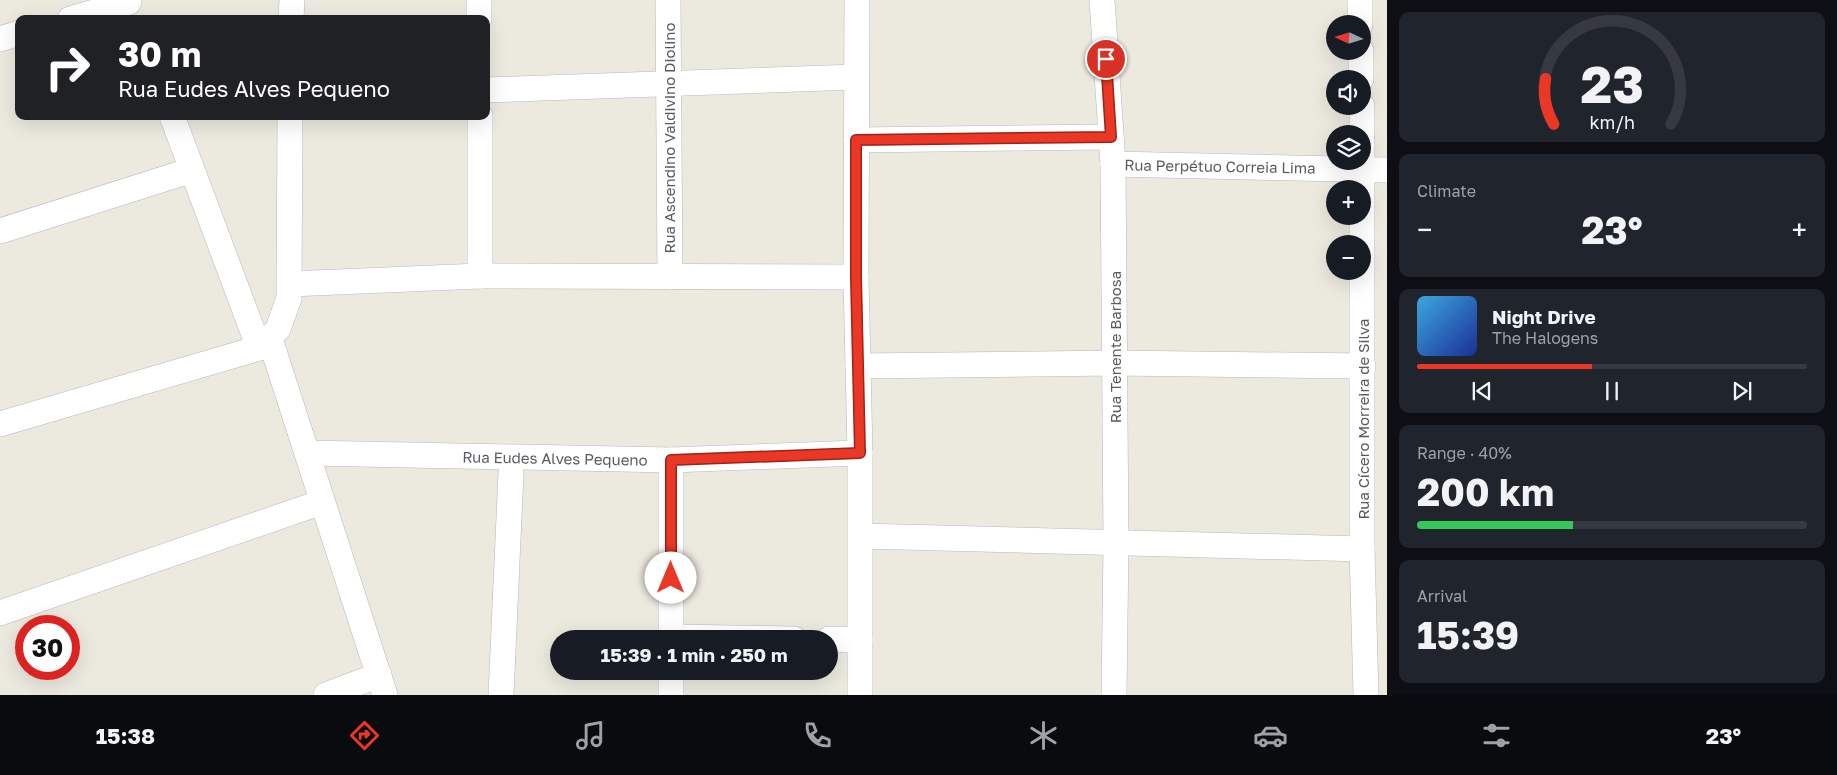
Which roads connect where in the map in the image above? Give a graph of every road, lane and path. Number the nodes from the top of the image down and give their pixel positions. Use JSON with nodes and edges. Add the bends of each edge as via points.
{"nodes":[{"id":1,"x":292,"y":0,"type":"edge"},
{"id":2,"x":479,"y":0,"type":"edge"},
{"id":3,"x":668,"y":0,"type":"edge"},
{"id":4,"x":857,"y":0,"type":"edge"},
{"id":5,"x":1102,"y":0,"type":"edge"},
{"id":6,"x":1360,"y":0,"type":"edge"},
{"id":7,"x":131,"y":7,"type":"edge"},
{"id":8,"x":90,"y":15,"type":"edge"},
{"id":9,"x":291,"y":15,"type":"edge"},
{"id":10,"x":479,"y":15,"type":"edge"},
{"id":11,"x":1360,"y":15,"type":"edge"},
{"id":12,"x":15,"y":34,"type":"edge"},
{"id":13,"x":0,"y":39,"type":"edge"},
{"id":14,"x":856,"y":77,"type":"junction"},
{"id":15,"x":668,"y":83,"type":"junction"},
{"id":16,"x":490,"y":90,"type":"edge"},
{"id":17,"x":173,"y":120,"type":"edge"},
{"id":18,"x":290,"y":120,"type":"edge"},
{"id":19,"x":480,"y":120,"type":"edge"},
{"id":20,"x":1111,"y":137,"type":"junction"},
{"id":21,"x":856,"y":140,"type":"junction"},
{"id":22,"x":1113,"y":164,"type":"junction"},
{"id":23,"x":1375,"y":169,"type":"edge"},
{"id":24,"x":192,"y":170,"type":"junction"},
{"id":25,"x":0,"y":231,"type":"edge"},
{"id":26,"x":480,"y":276,"type":"junction"},
{"id":27,"x":670,"y":277,"type":"junction"},
{"id":28,"x":856,"y":277,"type":"junction"},
{"id":29,"x":290,"y":284,"type":"junction"},
{"id":30,"x":264,"y":344,"type":"junction"},
{"id":31,"x":1115,"y":363,"type":"junction"},
{"id":32,"x":858,"y":366,"type":"junction"},
{"id":33,"x":1363,"y":366,"type":"junction"},
{"id":34,"x":0,"y":424,"type":"edge"},
{"id":35,"x":307,"y":453,"type":"junction"},
{"id":36,"x":860,"y":453,"type":"junction"},
{"id":37,"x":671,"y":460,"type":"junction"},
{"id":38,"x":510,"y":474,"type":"dead end"},
{"id":39,"x":322,"y":502,"type":"junction"},
{"id":40,"x":861,"y":536,"type":"junction"},
{"id":41,"x":1116,"y":543,"type":"junction"},
{"id":42,"x":1362,"y":549,"type":"junction"},
{"id":43,"x":0,"y":613,"type":"edge"},
{"id":44,"x":671,"y":630,"type":"edge"},
{"id":45,"x":838,"y":639,"type":"edge"},
{"id":46,"x":860,"y":640,"type":"junction"},
{"id":47,"x":671,"y":680,"type":"edge"},
{"id":48,"x":382,"y":685,"type":"edge"},
{"id":49,"x":326,"y":695,"type":"edge"},
{"id":50,"x":501,"y":695,"type":"edge"},
{"id":51,"x":671,"y":695,"type":"edge"},
{"id":52,"x":860,"y":695,"type":"edge"},
{"id":53,"x":1114,"y":695,"type":"edge"},
{"id":54,"x":1366,"y":695,"type":"edge"}],
"edges":[{"from":1,"to":9,"type":"street"},
{"from":2,"to":10,"type":"street"},
{"from":3,"to":15,"type":"street","name":"Rua Ascendino Valdivino Diolino"},
{"from":4,"to":14,"type":"street"},
{"from":5,"to":20,"type":"street","name":"Rua Tenente Barbosa"},
{"from":6,"to":11,"type":"street"},
{"from":7,"to":8,"type":"street"},
{"from":12,"to":13,"type":"street"},
{"from":14,"to":15,"type":"street"},
{"from":14,"to":21,"type":"street"},
{"from":15,"to":16,"type":"street"},
{"from":15,"to":27,"type":"street","name":"Rua Ascendino Valdivino Diolino"},
{"from":17,"to":24,"type":"street"},
{"from":18,"to":29,"type":"street"},
{"from":19,"to":26,"type":"street"},
{"from":20,"to":21,"type":"street"},
{"from":20,"to":22,"type":"street","name":"Rua Tenente Barbosa"},
{"from":21,"to":28,"type":"street"},
{"from":22,"to":23,"type":"street","name":"Rua Perpétuo Correia Lima"},
{"from":22,"to":31,"type":"street","name":"Rua Tenente Barbosa"},
{"from":23,"to":33,"type":"street","name":"Rua Cícero Morreira de Silva"},
{"from":24,"to":25,"type":"street"},
{"from":24,"to":30,"type":"street"},
{"from":26,"to":27,"type":"street"},
{"from":26,"to":29,"type":"street"},
{"from":27,"to":28,"type":"street"},
{"from":28,"to":32,"type":"street"},
{"from":29,"to":30,"type":"street","via":[[285,314],[278,329]]},
{"from":30,"to":34,"type":"street"},
{"from":30,"to":35,"type":"street"},
{"from":31,"to":32,"type":"street"},
{"from":31,"to":33,"type":"street"},
{"from":31,"to":41,"type":"street","name":"Rua Tenente Barbosa"},
{"from":32,"to":36,"type":"street"},
{"from":33,"to":42,"type":"street","name":"Rua Cícero Morreira de Silva"},
{"from":35,"to":37,"type":"street","name":"Rua Eudes Alves Pequeno"},
{"from":35,"to":39,"type":"street"},
{"from":36,"to":37,"type":"street","name":"Rua Eudes Alves Pequeno"},
{"from":36,"to":40,"type":"street"},
{"from":37,"to":44,"type":"street"},
{"from":38,"to":50,"type":"street"},
{"from":39,"to":43,"type":"street"},
{"from":39,"to":48,"type":"street"},
{"from":40,"to":41,"type":"street"},
{"from":40,"to":46,"type":"street"},
{"from":41,"to":42,"type":"street"},
{"from":41,"to":53,"type":"street","name":"Rua Tenente Barbosa"},
{"from":42,"to":54,"type":"street","name":"Rua Cícero Morreira de Silva"},
{"from":45,"to":46,"type":"street"},
{"from":46,"to":52,"type":"street"},
{"from":47,"to":51,"type":"street"},
{"from":48,"to":49,"type":"street"}]}
